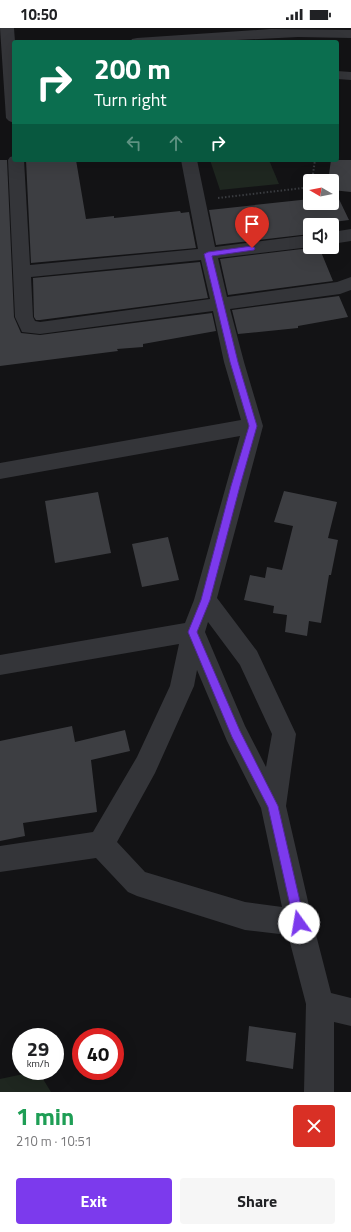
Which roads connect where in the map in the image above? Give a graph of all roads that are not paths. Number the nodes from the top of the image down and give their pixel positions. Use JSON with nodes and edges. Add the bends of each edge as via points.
{"nodes":[{"id":1,"x":7,"y":28,"type":"edge"},
{"id":2,"x":351,"y":34,"type":"edge"},
{"id":3,"x":161,"y":37,"type":"edge"},
{"id":4,"x":147,"y":40,"type":"edge"},
{"id":5,"x":11,"y":52,"type":"edge"},
{"id":6,"x":12,"y":70,"type":"edge"},
{"id":7,"x":339,"y":75,"type":"edge"},
{"id":8,"x":351,"y":76,"type":"edge"},
{"id":9,"x":16,"y":162,"type":"edge"},
{"id":10,"x":189,"y":162,"type":"edge"},
{"id":11,"x":351,"y":235,"type":"edge"},
{"id":12,"x":339,"y":237,"type":"edge"},
{"id":13,"x":303,"y":242,"type":"edge"},
{"id":14,"x":208,"y":254,"type":"junction"},
{"id":15,"x":23,"y":272,"type":"junction"},
{"id":16,"x":351,"y":283,"type":"edge"},
{"id":17,"x":220,"y":304,"type":"junction"},
{"id":18,"x":253,"y":426,"type":"junction"},
{"id":19,"x":0,"y":471,"type":"edge"},
{"id":20,"x":205,"y":600,"type":"junction"},
{"id":21,"x":193,"y":632,"type":"junction"},
{"id":22,"x":0,"y":665,"type":"edge"},
{"id":23,"x":273,"y":806,"type":"junction"},
{"id":24,"x":101,"y":844,"type":"junction"},
{"id":25,"x":0,"y":859,"type":"edge"},
{"id":26,"x":299,"y":923,"type":"junction"},
{"id":27,"x":320,"y":1004,"type":"junction"},
{"id":28,"x":351,"y":1012,"type":"edge"},
{"id":29,"x":319,"y":1092,"type":"edge"}],
"edges":[{"from":1,"to":5,"type":"street"},
{"from":2,"to":3,"type":"street","via":[[286,33]]},
{"from":3,"to":4,"type":"street"},
{"from":5,"to":6,"type":"street"},
{"from":7,"to":8,"type":"street"},
{"from":9,"to":15,"type":"street"},
{"from":10,"to":14,"type":"street"},
{"from":11,"to":12,"type":"street"},
{"from":13,"to":14,"type":"street"},
{"from":14,"to":15,"type":"street"},
{"from":14,"to":17,"type":"street"},
{"from":15,"to":17,"type":"street","via":[[24,317],[29,327],[40,328]]},
{"from":16,"to":17,"type":"street","via":[[340,288]]},
{"from":17,"to":18,"type":"street"},
{"from":18,"to":19,"type":"street"},
{"from":18,"to":20,"type":"street"},
{"from":20,"to":21,"type":"street"},
{"from":20,"to":23,"type":"street","via":[[249,658],[284,734]]},
{"from":21,"to":22,"type":"street"},
{"from":21,"to":23,"type":"street","via":[[236,733]]},
{"from":21,"to":24,"type":"street","via":[[182,686],[146,764]]},
{"from":23,"to":26,"type":"street"},
{"from":24,"to":25,"type":"street"},
{"from":24,"to":26,"type":"street","via":[[137,883],[245,916]]},
{"from":26,"to":27,"type":"street"},
{"from":27,"to":28,"type":"street"},
{"from":27,"to":29,"type":"street"}]}
